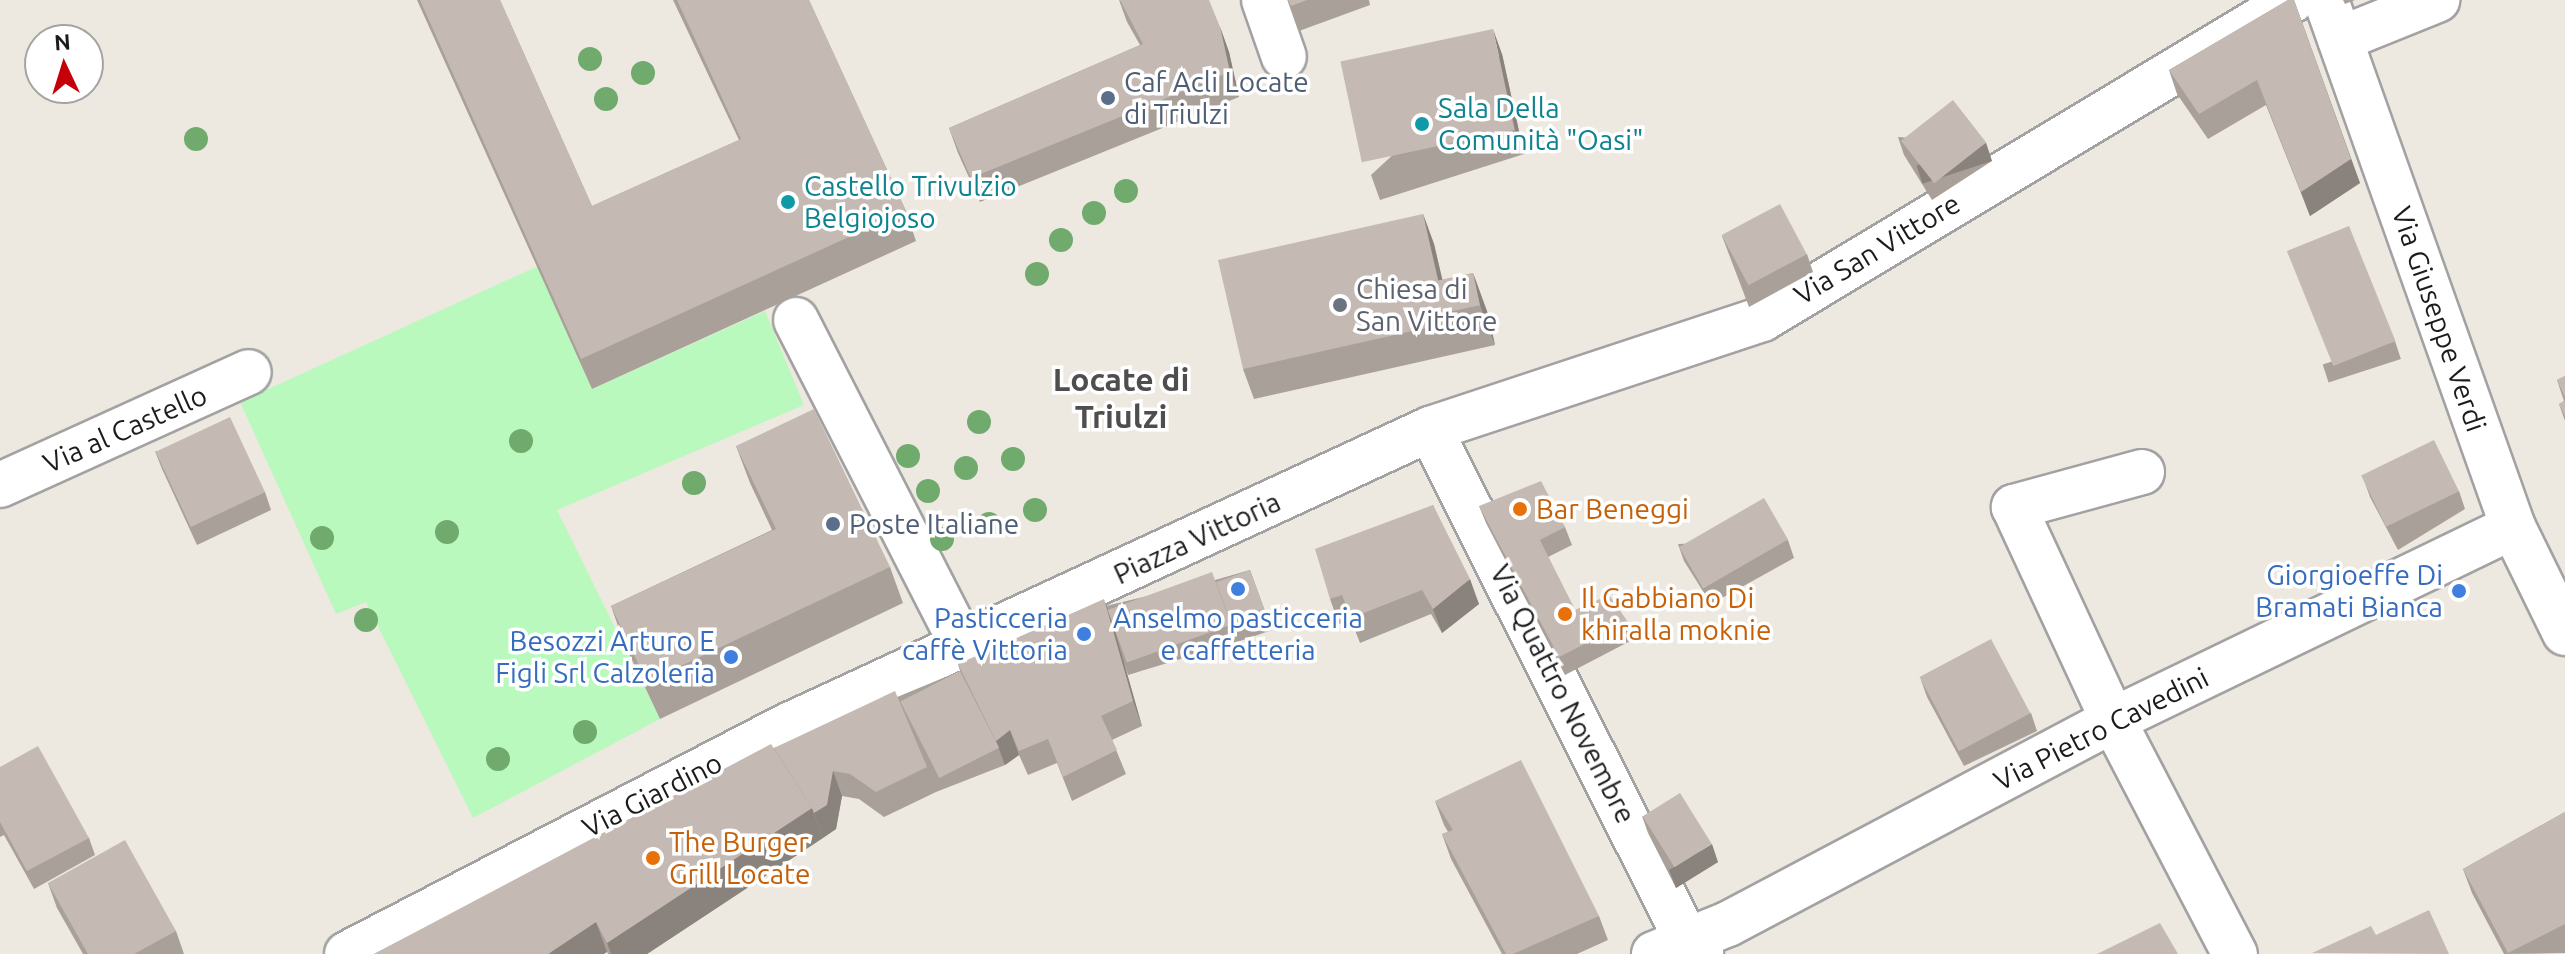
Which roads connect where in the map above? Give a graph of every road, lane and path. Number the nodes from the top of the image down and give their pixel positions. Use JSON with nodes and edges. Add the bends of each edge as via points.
{"nodes":[{"id":1,"x":1264,"y":0,"type":"edge"},
{"id":2,"x":2293,"y":0,"type":"edge"},
{"id":3,"x":2437,"y":0,"type":"edge"},
{"id":4,"x":2333,"y":20,"type":"edge"},
{"id":5,"x":1284,"y":57,"type":"dead end"},
{"id":6,"x":796,"y":320,"type":"dead end"},
{"id":7,"x":249,"y":372,"type":"dead end"},
{"id":8,"x":1430,"y":429,"type":"junction"},
{"id":9,"x":2142,"y":472,"type":"dead end"},
{"id":10,"x":0,"y":485,"type":"edge"},
{"id":11,"x":2513,"y":527,"type":"junction"},
{"id":12,"x":2565,"y":633,"type":"edge"},
{"id":13,"x":963,"y":646,"type":"junction"},
{"id":14,"x":2113,"y":720,"type":"junction"},
{"id":15,"x":1683,"y":949,"type":"edge"},
{"id":16,"x":347,"y":954,"type":"edge"},
{"id":17,"x":2235,"y":954,"type":"edge"}],
"edges":[{"from":1,"to":5,"type":"street"},
{"from":2,"to":8,"type":"street","name":"Via San Vittore","via":[[1762,319]]},
{"from":3,"to":4,"type":"street"},
{"from":4,"to":11,"type":"street","name":"Via Giuseppe Verdi"},
{"from":6,"to":13,"type":"street"},
{"from":7,"to":10,"type":"street","name":"Via al Castello"},
{"from":8,"to":13,"type":"street","name":"Piazza Vittoria"},
{"from":8,"to":15,"type":"street","name":"Via Quattro Novembre","via":[[1682,931]]},
{"from":9,"to":14,"type":"street","via":[[2014,507]]},
{"from":11,"to":12,"type":"street","name":"Via Giuseppe Verdi"},
{"from":11,"to":14,"type":"street","name":"Via Pietro Cavedini"},
{"from":13,"to":16,"type":"street","name":"Via Giardino","via":[[787,726]]},
{"from":14,"to":15,"type":"street","name":"Via Pietro Cavedini"},
{"from":14,"to":17,"type":"street"}]}
